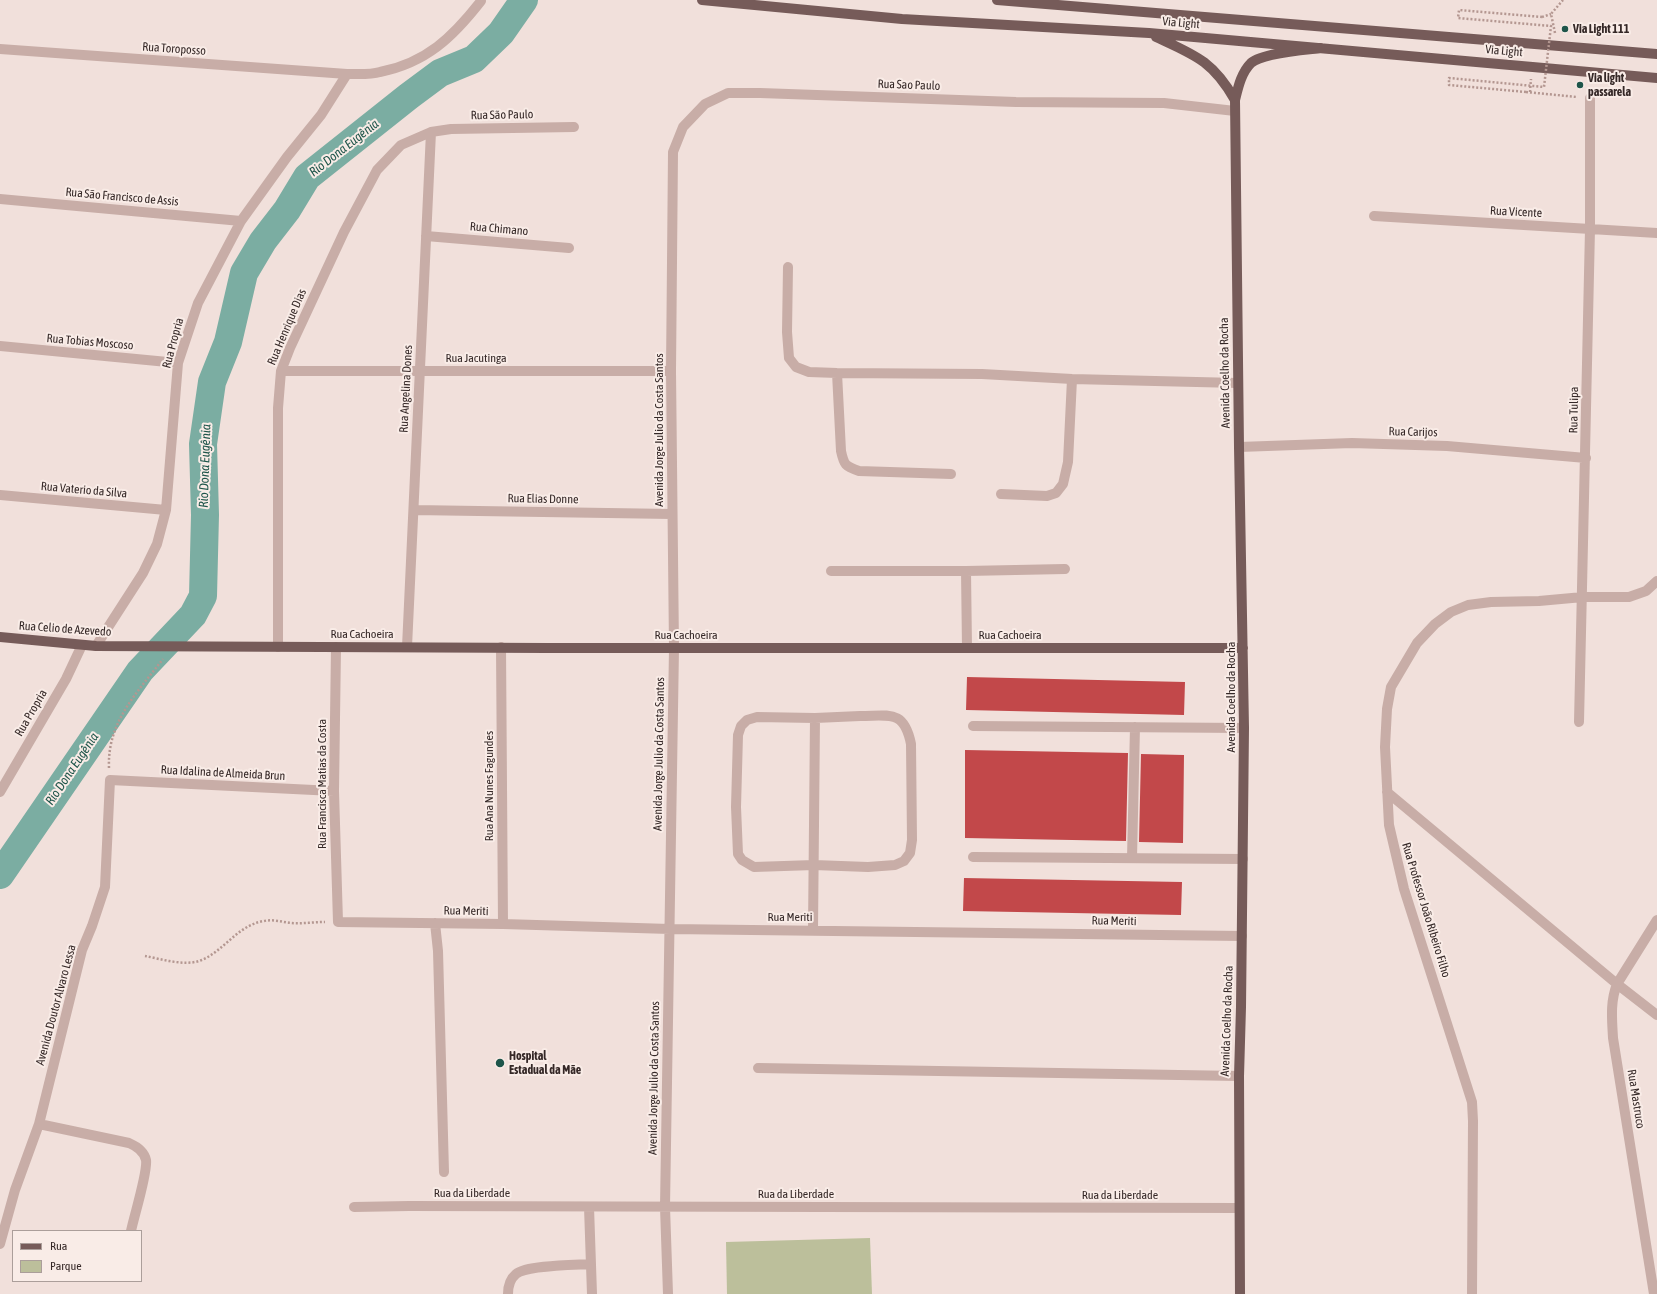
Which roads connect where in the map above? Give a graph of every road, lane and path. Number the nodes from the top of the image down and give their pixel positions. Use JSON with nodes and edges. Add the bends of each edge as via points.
{"nodes":[{"id":1,"x":702,"y":0,"type":"edge"},
{"id":2,"x":997,"y":0,"type":"edge"},
{"id":3,"x":1563,"y":0,"type":"edge"},
{"id":4,"x":481,"y":2,"type":"dead end"},
{"id":5,"x":1551,"y":14,"type":"junction"},
{"id":6,"x":1149,"y":33,"type":"junction"},
{"id":7,"x":1557,"y":46,"type":"junction"},
{"id":8,"x":1321,"y":48,"type":"junction"},
{"id":9,"x":0,"y":49,"type":"edge"},
{"id":10,"x":1657,"y":54,"type":"edge"},
{"id":11,"x":347,"y":74,"type":"junction"},
{"id":12,"x":1657,"y":78,"type":"edge"},
{"id":13,"x":1590,"y":98,"type":"joint"},
{"id":14,"x":1235,"y":106,"type":"junction"},
{"id":15,"x":574,"y":127,"type":"dead end"},
{"id":16,"x":431,"y":132,"type":"junction"},
{"id":17,"x":0,"y":199,"type":"edge"},
{"id":18,"x":672,"y":214,"type":"joint"},
{"id":19,"x":1374,"y":216,"type":"dead end"},
{"id":20,"x":241,"y":221,"type":"junction"},
{"id":21,"x":1590,"y":229,"type":"junction"},
{"id":22,"x":1657,"y":233,"type":"edge"},
{"id":23,"x":426,"y":236,"type":"junction"},
{"id":24,"x":570,"y":248,"type":"dead end"},
{"id":25,"x":788,"y":267,"type":"dead end"},
{"id":26,"x":0,"y":346,"type":"edge"},
{"id":27,"x":178,"y":363,"type":"junction"},
{"id":28,"x":281,"y":371,"type":"junction"},
{"id":29,"x":420,"y":371,"type":"junction"},
{"id":30,"x":671,"y":371,"type":"junction"},
{"id":31,"x":837,"y":373,"type":"junction"},
{"id":32,"x":1072,"y":379,"type":"junction"},
{"id":33,"x":1238,"y":383,"type":"junction"},
{"id":34,"x":1238,"y":447,"type":"junction"},
{"id":35,"x":1586,"y":458,"type":"junction"},
{"id":36,"x":951,"y":474,"type":"dead end"},
{"id":37,"x":1001,"y":494,"type":"dead end"},
{"id":38,"x":0,"y":495,"type":"edge"},
{"id":39,"x":166,"y":510,"type":"junction"},
{"id":40,"x":414,"y":510,"type":"junction"},
{"id":41,"x":672,"y":514,"type":"junction"},
{"id":42,"x":1065,"y":569,"type":"dead end"},
{"id":43,"x":831,"y":571,"type":"dead end"},
{"id":44,"x":966,"y":571,"type":"junction"},
{"id":45,"x":1657,"y":580,"type":"edge"},
{"id":46,"x":1582,"y":597,"type":"junction"},
{"id":47,"x":0,"y":638,"type":"edge"},
{"id":48,"x":82,"y":645,"type":"junction"},
{"id":49,"x":128,"y":645,"type":"joint"},
{"id":50,"x":96,"y":646,"type":"junction"},
{"id":51,"x":172,"y":646,"type":"junction"},
{"id":52,"x":278,"y":647,"type":"junction"},
{"id":53,"x":336,"y":647,"type":"junction"},
{"id":54,"x":407,"y":647,"type":"junction"},
{"id":55,"x":500,"y":647,"type":"junction"},
{"id":56,"x":674,"y":648,"type":"junction"},
{"id":57,"x":967,"y":648,"type":"junction"},
{"id":58,"x":1244,"y":648,"type":"junction"},
{"id":59,"x":815,"y":718,"type":"junction"},
{"id":60,"x":1579,"y":722,"type":"dead end"},
{"id":61,"x":973,"y":726,"type":"dead end"},
{"id":62,"x":1135,"y":727,"type":"junction"},
{"id":63,"x":1244,"y":728,"type":"junction"},
{"id":64,"x":110,"y":780,"type":"junction"},
{"id":65,"x":1,"y":789,"type":"edge"},
{"id":66,"x":334,"y":791,"type":"junction"},
{"id":67,"x":1386,"y":792,"type":"junction"},
{"id":68,"x":973,"y":857,"type":"dead end"},
{"id":69,"x":1132,"y":858,"type":"junction"},
{"id":70,"x":1243,"y":859,"type":"junction"},
{"id":71,"x":814,"y":865,"type":"junction"},
{"id":72,"x":1657,"y":920,"type":"edge"},
{"id":73,"x":338,"y":922,"type":"junction"},
{"id":74,"x":435,"y":923,"type":"junction"},
{"id":75,"x":503,"y":924,"type":"junction"},
{"id":76,"x":670,"y":929,"type":"junction"},
{"id":77,"x":813,"y":930,"type":"junction"},
{"id":78,"x":1242,"y":936,"type":"junction"},
{"id":79,"x":145,"y":956,"type":"dead end"},
{"id":80,"x":1617,"y":984,"type":"junction"},
{"id":81,"x":1657,"y":1015,"type":"edge"},
{"id":82,"x":758,"y":1068,"type":"dead end"},
{"id":83,"x":1239,"y":1076,"type":"junction"},
{"id":84,"x":39,"y":1124,"type":"junction"},
{"id":85,"x":444,"y":1172,"type":"dead end"},
{"id":86,"x":354,"y":1207,"type":"dead end"},
{"id":87,"x":589,"y":1207,"type":"junction"},
{"id":88,"x":665,"y":1207,"type":"junction"},
{"id":89,"x":1238,"y":1208,"type":"junction"},
{"id":90,"x":131,"y":1230,"type":"edge"},
{"id":91,"x":0,"y":1244,"type":"edge"},
{"id":92,"x":591,"y":1264,"type":"junction"},
{"id":93,"x":508,"y":1294,"type":"edge"},
{"id":94,"x":592,"y":1294,"type":"edge"},
{"id":95,"x":668,"y":1294,"type":"edge"},
{"id":96,"x":1240,"y":1294,"type":"edge"},
{"id":97,"x":1472,"y":1294,"type":"edge"},
{"id":98,"x":1654,"y":1294,"type":"edge"}],
"edges":[{"from":1,"to":6,"type":"main road","name":"Via Light","via":[[902,19]]},
{"from":2,"to":7,"type":"main road","name":"Via Light"},
{"from":3,"to":5,"type":"path"},
{"from":4,"to":11,"type":"street","name":"Rua Toroposso","via":[[443,43],[413,63],[379,73]]},
{"from":5,"to":7,"type":"path"},
{"from":5,"to":13,"type":"path","bridge":true,"via":[[1542,17],[1459,10],[1458,18],[1551,26],[1544,87],[1449,78],[1449,85]]},
{"from":6,"to":8,"type":"main road","name":"Via Light"},
{"from":6,"to":14,"type":"main road","via":[[1208,64],[1219,76]]},
{"from":7,"to":10,"type":"main road","name":"Via Light"},
{"from":8,"to":12,"type":"main road","name":"Via Light"},
{"from":8,"to":14,"type":"main road","name":"Avenida Coelho da Rocha","via":[[1260,58],[1251,63],[1243,75]]},
{"from":9,"to":11,"type":"street","name":"Rua Toroposso"},
{"from":11,"to":20,"type":"street","name":"Rua Propria","via":[[321,116],[287,157]]},
{"from":13,"to":21,"type":"street","name":"Rua Tulipa"},
{"from":14,"to":18,"type":"street","name":"Rua Sao Paulo","via":[[728,93],[705,104],[683,127],[673,152]]},
{"from":14,"to":33,"type":"main road","name":"Avenida Coelho da Rocha"},
{"from":15,"to":16,"type":"street","name":"Rua São Paulo","via":[[451,129]]},
{"from":16,"to":23,"type":"street","name":"Rua Angelina Dones"},
{"from":16,"to":28,"type":"street","name":"Rua Henrique Dias","via":[[401,145],[377,170],[327,267]]},
{"from":17,"to":20,"type":"street","name":"Rua São Francisco de Assis"},
{"from":18,"to":30,"type":"street","name":"Avenida Jorge Julio da Costa Santos"},
{"from":19,"to":21,"type":"street","name":"Rua Vicente"},
{"from":20,"to":27,"type":"street","name":"Rua Propria","via":[[198,303]]},
{"from":21,"to":22,"type":"street","name":"Rua Vicente"},
{"from":21,"to":35,"type":"street","name":"Rua Tulipa"},
{"from":23,"to":24,"type":"street","name":"Rua Chimano"},
{"from":23,"to":29,"type":"street","name":"Rua Angelina Dones"},
{"from":25,"to":31,"type":"street","via":[[789,358],[796,367],[809,372]]},
{"from":26,"to":27,"type":"street","name":"Rua Tobias Moscoso"},
{"from":27,"to":39,"type":"street","name":"Rua Propria"},
{"from":28,"to":29,"type":"street","name":"Rua Jacutinga"},
{"from":28,"to":52,"type":"street","name":"Rua Henrique Dias","via":[[278,408]]},
{"from":29,"to":30,"type":"street","name":"Rua Jacutinga"},
{"from":29,"to":40,"type":"street","name":"Rua Angelina Dones"},
{"from":30,"to":41,"type":"street","name":"Avenida Jorge Julio da Costa Santos"},
{"from":31,"to":32,"type":"street","via":[[982,374]]},
{"from":31,"to":36,"type":"street","via":[[843,463],[859,471]]},
{"from":32,"to":33,"type":"street"},
{"from":32,"to":37,"type":"street","via":[[1068,462],[1063,484],[1056,493],[1047,496]]},
{"from":33,"to":34,"type":"main road","name":"Avenida Coelho da Rocha"},
{"from":34,"to":35,"type":"street","name":"Rua Carijos","via":[[1352,443],[1447,446]]},
{"from":34,"to":58,"type":"main road","name":"Avenida Coelho da Rocha"},
{"from":35,"to":46,"type":"street","name":"Rua Tulipa"},
{"from":38,"to":39,"type":"street","name":"Rua Vaterio da Silva"},
{"from":39,"to":50,"type":"street","name":"Rua Propria","via":[[157,544],[143,573]]},
{"from":40,"to":41,"type":"street","name":"Rua Elias Donne"},
{"from":40,"to":54,"type":"street","name":"Rua Angelina Dones"},
{"from":41,"to":56,"type":"street","name":"Avenida Jorge Julio da Costa Santos"},
{"from":42,"to":44,"type":"street"},
{"from":43,"to":44,"type":"street"},
{"from":44,"to":57,"type":"street"},
{"from":45,"to":46,"type":"street","via":[[1646,591],[1629,597]]},
{"from":46,"to":60,"type":"street","name":"Rua Tulipa"},
{"from":46,"to":67,"type":"street","name":"Rua Professor João Ribeiro Filho","via":[[1468,605],[1451,612],[1435,624],[1417,643],[1391,687],[1385,747]]},
{"from":47,"to":48,"type":"main road","name":"Rua Celio de Azevedo"},
{"from":48,"to":50,"type":"main road","name":"Rua Celio de Azevedo"},
{"from":48,"to":65,"type":"street","name":"Rua Propria","via":[[66,679]]},
{"from":49,"to":50,"type":"main road","name":"Rua Celio de Azevedo"},
{"from":49,"to":51,"type":"main road","name":"Rua Cachoeira"},
{"from":51,"to":52,"type":"main road","name":"Rua Cachoeira"},
{"from":51,"to":64,"type":"path","via":[[117,721],[108,753]]},
{"from":52,"to":53,"type":"main road","name":"Rua Cachoeira"},
{"from":53,"to":54,"type":"main road","name":"Rua Cachoeira"},
{"from":53,"to":66,"type":"street","name":"Rua Francisca Matias da Costa"},
{"from":54,"to":55,"type":"main road","name":"Rua Cachoeira"},
{"from":55,"to":56,"type":"main road","name":"Rua Cachoeira"},
{"from":55,"to":75,"type":"street","name":"Rua Ana Nunes Fagundes"},
{"from":56,"to":57,"type":"main road","name":"Rua Cachoeira"},
{"from":56,"to":76,"type":"street","name":"Avenida Jorge Julio da Costa Santos"},
{"from":57,"to":58,"type":"main road","name":"Rua Cachoeira"},
{"from":58,"to":63,"type":"main road","name":"Avenida Coelho da Rocha"},
{"from":59,"to":71,"type":"street"},
{"from":59,"to":71,"type":"street","via":[[757,717],[747,720],[741,726],[738,734],[736,807],[738,854],[742,860],[754,867]]},
{"from":59,"to":71,"type":"street","via":[[895,716],[903,721],[908,730],[910,744],[912,840],[910,853],[904,861],[895,866]]},
{"from":61,"to":62,"type":"street"},
{"from":62,"to":63,"type":"street"},
{"from":62,"to":69,"type":"street"},
{"from":63,"to":70,"type":"main road","name":"Avenida Coelho da Rocha"},
{"from":64,"to":66,"type":"street","name":"Rua Idalina de Almeida Brun"},
{"from":64,"to":84,"type":"street","name":"Avenida Doutor Alvaro Lessa","via":[[105,887],[80,957]]},
{"from":66,"to":73,"type":"street","name":"Rua Francisca Matias da Costa"},
{"from":67,"to":80,"type":"street"},
{"from":67,"to":97,"type":"street","name":"Rua Professor João Ribeiro Filho","via":[[1388,825],[1404,889],[1472,1102]]},
{"from":68,"to":69,"type":"street"},
{"from":69,"to":70,"type":"street"},
{"from":70,"to":78,"type":"main road","name":"Avenida Coelho da Rocha"},
{"from":71,"to":77,"type":"street"},
{"from":72,"to":80,"type":"street","name":"Rua Mastruco"},
{"from":73,"to":74,"type":"street","name":"Rua Meriti"},
{"from":73,"to":79,"type":"path","via":[[264,921],[252,925],[206,957],[193,962]]},
{"from":74,"to":75,"type":"street","name":"Rua Meriti"},
{"from":74,"to":85,"type":"street","via":[[438,950]]},
{"from":75,"to":76,"type":"street","name":"Rua Meriti"},
{"from":76,"to":77,"type":"street","name":"Rua Meriti"},
{"from":76,"to":88,"type":"street","name":"Avenida Jorge Julio da Costa Santos"},
{"from":77,"to":78,"type":"street","name":"Rua Meriti"},
{"from":78,"to":83,"type":"main road","name":"Avenida Coelho da Rocha"},
{"from":80,"to":81,"type":"street"},
{"from":80,"to":98,"type":"street","name":"Rua Mastruco","via":[[1613,995],[1613,1038]]},
{"from":82,"to":83,"type":"street"},
{"from":83,"to":89,"type":"main road","name":"Avenida Coelho da Rocha"},
{"from":84,"to":90,"type":"street","via":[[128,1142],[143,1152],[146,1160],[144,1175]]},
{"from":84,"to":91,"type":"street","name":"Avenida Doutor Alvaro Lessa","via":[[15,1190]]},
{"from":86,"to":87,"type":"street","name":"Rua da Liberdade"},
{"from":87,"to":88,"type":"street","name":"Rua da Liberdade"},
{"from":87,"to":92,"type":"street"},
{"from":88,"to":89,"type":"street","name":"Rua da Liberdade"},
{"from":88,"to":95,"type":"street","name":"Avenida Jorge Julio da Costa Santos"},
{"from":89,"to":96,"type":"main road","name":"Avenida Coelho da Rocha"},
{"from":92,"to":93,"type":"street","via":[[529,1268],[516,1274],[508,1286]]},
{"from":92,"to":94,"type":"street"}]}
